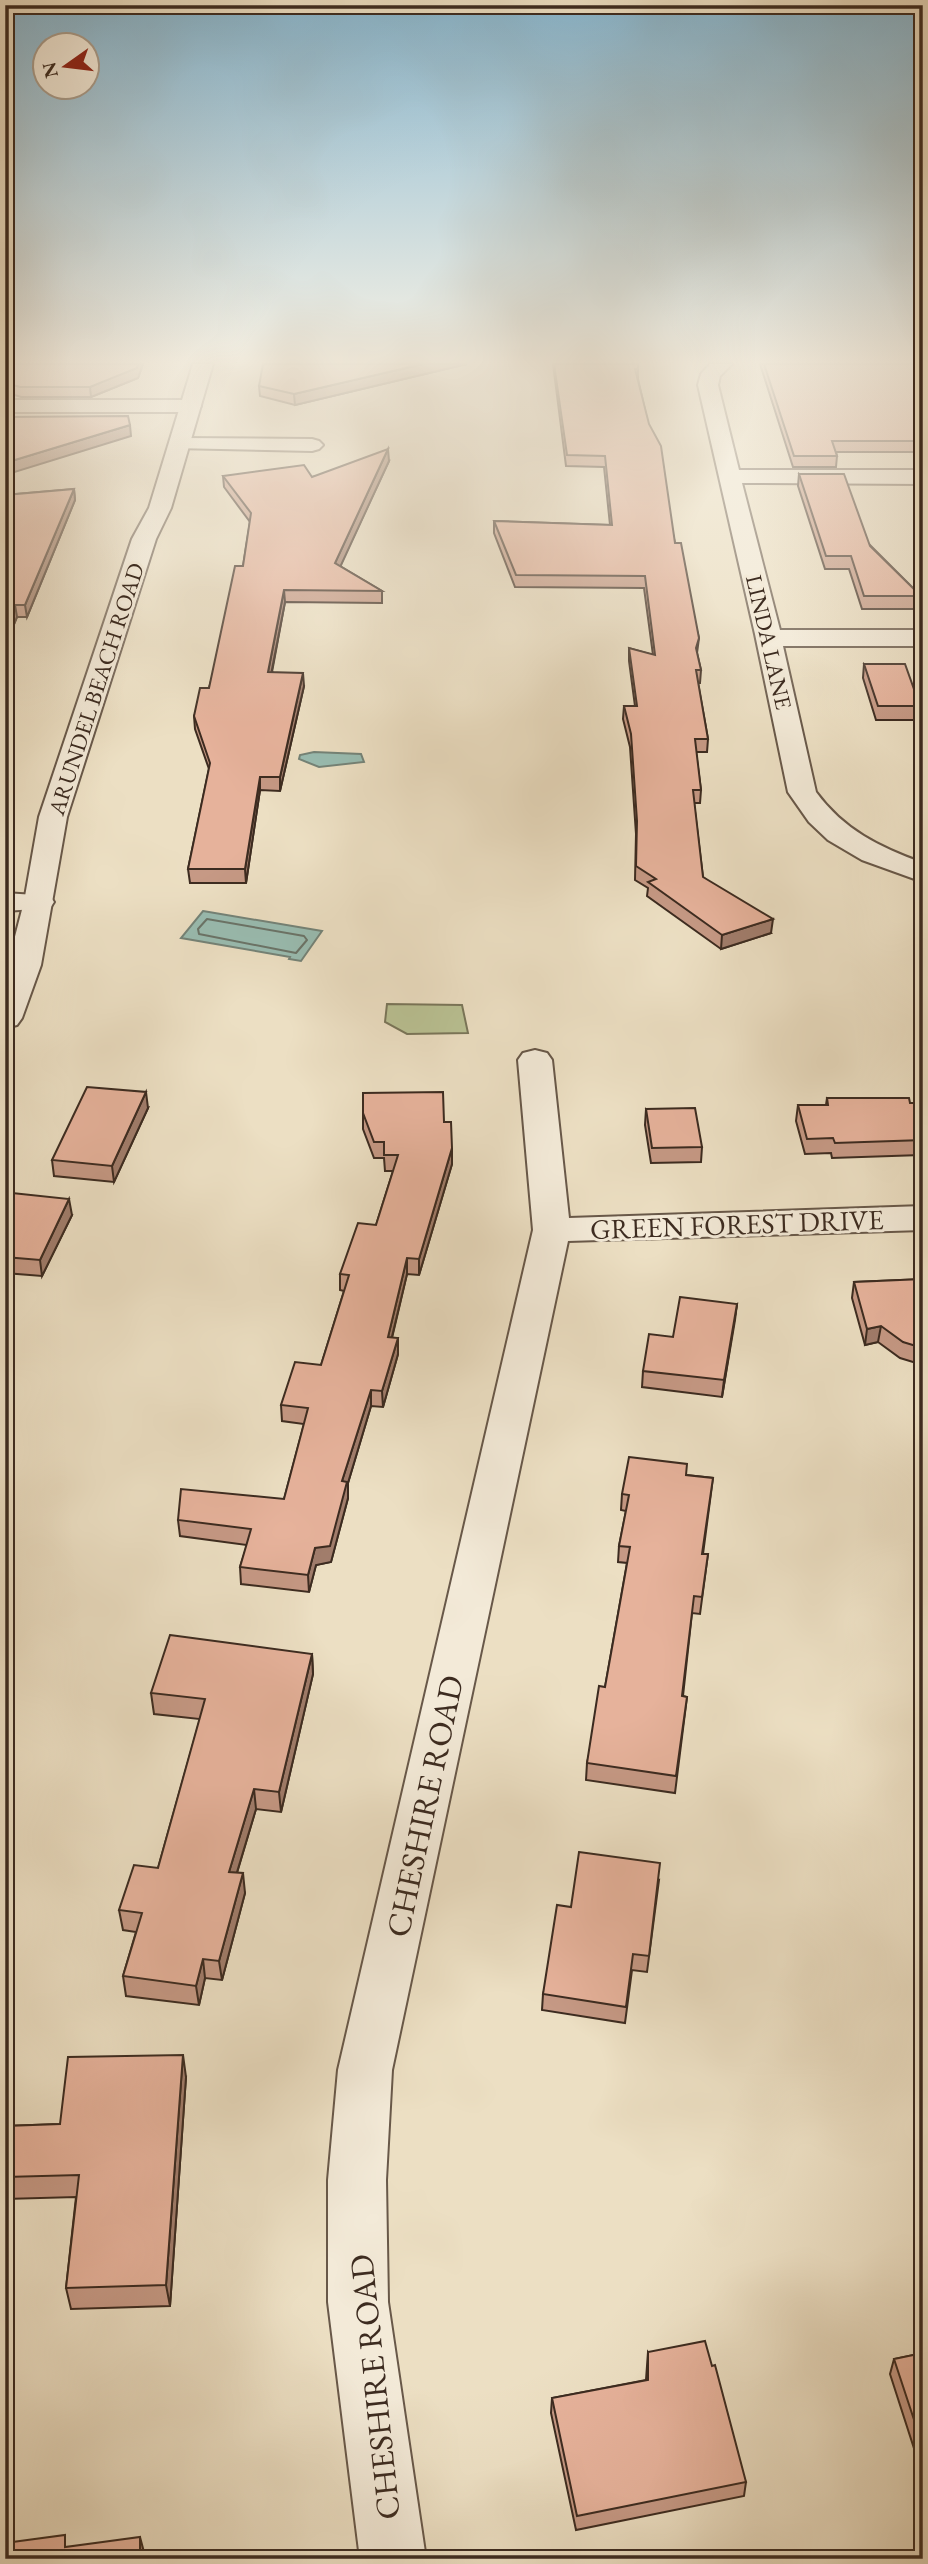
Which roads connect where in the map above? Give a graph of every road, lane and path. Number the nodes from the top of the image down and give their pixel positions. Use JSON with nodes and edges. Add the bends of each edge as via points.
{"nodes":[{"id":1,"x":168,"y":484,"type":"edge"},
{"id":2,"x":732,"y":484,"type":"edge"},
{"id":3,"x":769,"y":638,"type":"junction"},
{"id":4,"x":923,"y":638,"type":"edge"},
{"id":5,"x":923,"y":873,"type":"edge"},
{"id":6,"x":5,"y":902,"type":"edge"},
{"id":7,"x":26,"y":919,"type":"edge"},
{"id":8,"x":5,"y":1018,"type":"edge"},
{"id":9,"x":535,"y":1060,"type":"dead end"},
{"id":10,"x":923,"y":1217,"type":"edge"},
{"id":11,"x":552,"y":1230,"type":"junction"},
{"id":12,"x":393,"y":2559,"type":"edge"}],
"edges":[{"from":1,"to":7,"type":"street","name":"ARUNDEL BEACH ROAD","via":[[69,762]]},
{"from":2,"to":3,"type":"street","name":"LINDA LANE"},
{"from":3,"to":4,"type":"street"},
{"from":3,"to":5,"type":"street","name":"LINDA LANE","via":[[802,792],[838,834],[872,854]]},
{"from":6,"to":7,"type":"street"},
{"from":7,"to":8,"type":"street","name":"ARUNDEL BEACH ROAD","via":[[25,965]]},
{"from":9,"to":11,"type":"street","name":"CHESHIRE ROAD"},
{"from":10,"to":11,"type":"street","name":"GREEN FOREST DRIVE"},
{"from":11,"to":12,"type":"street","name":"CHESHIRE ROAD","via":[[365,2070],[357,2180],[358,2302]]}]}
